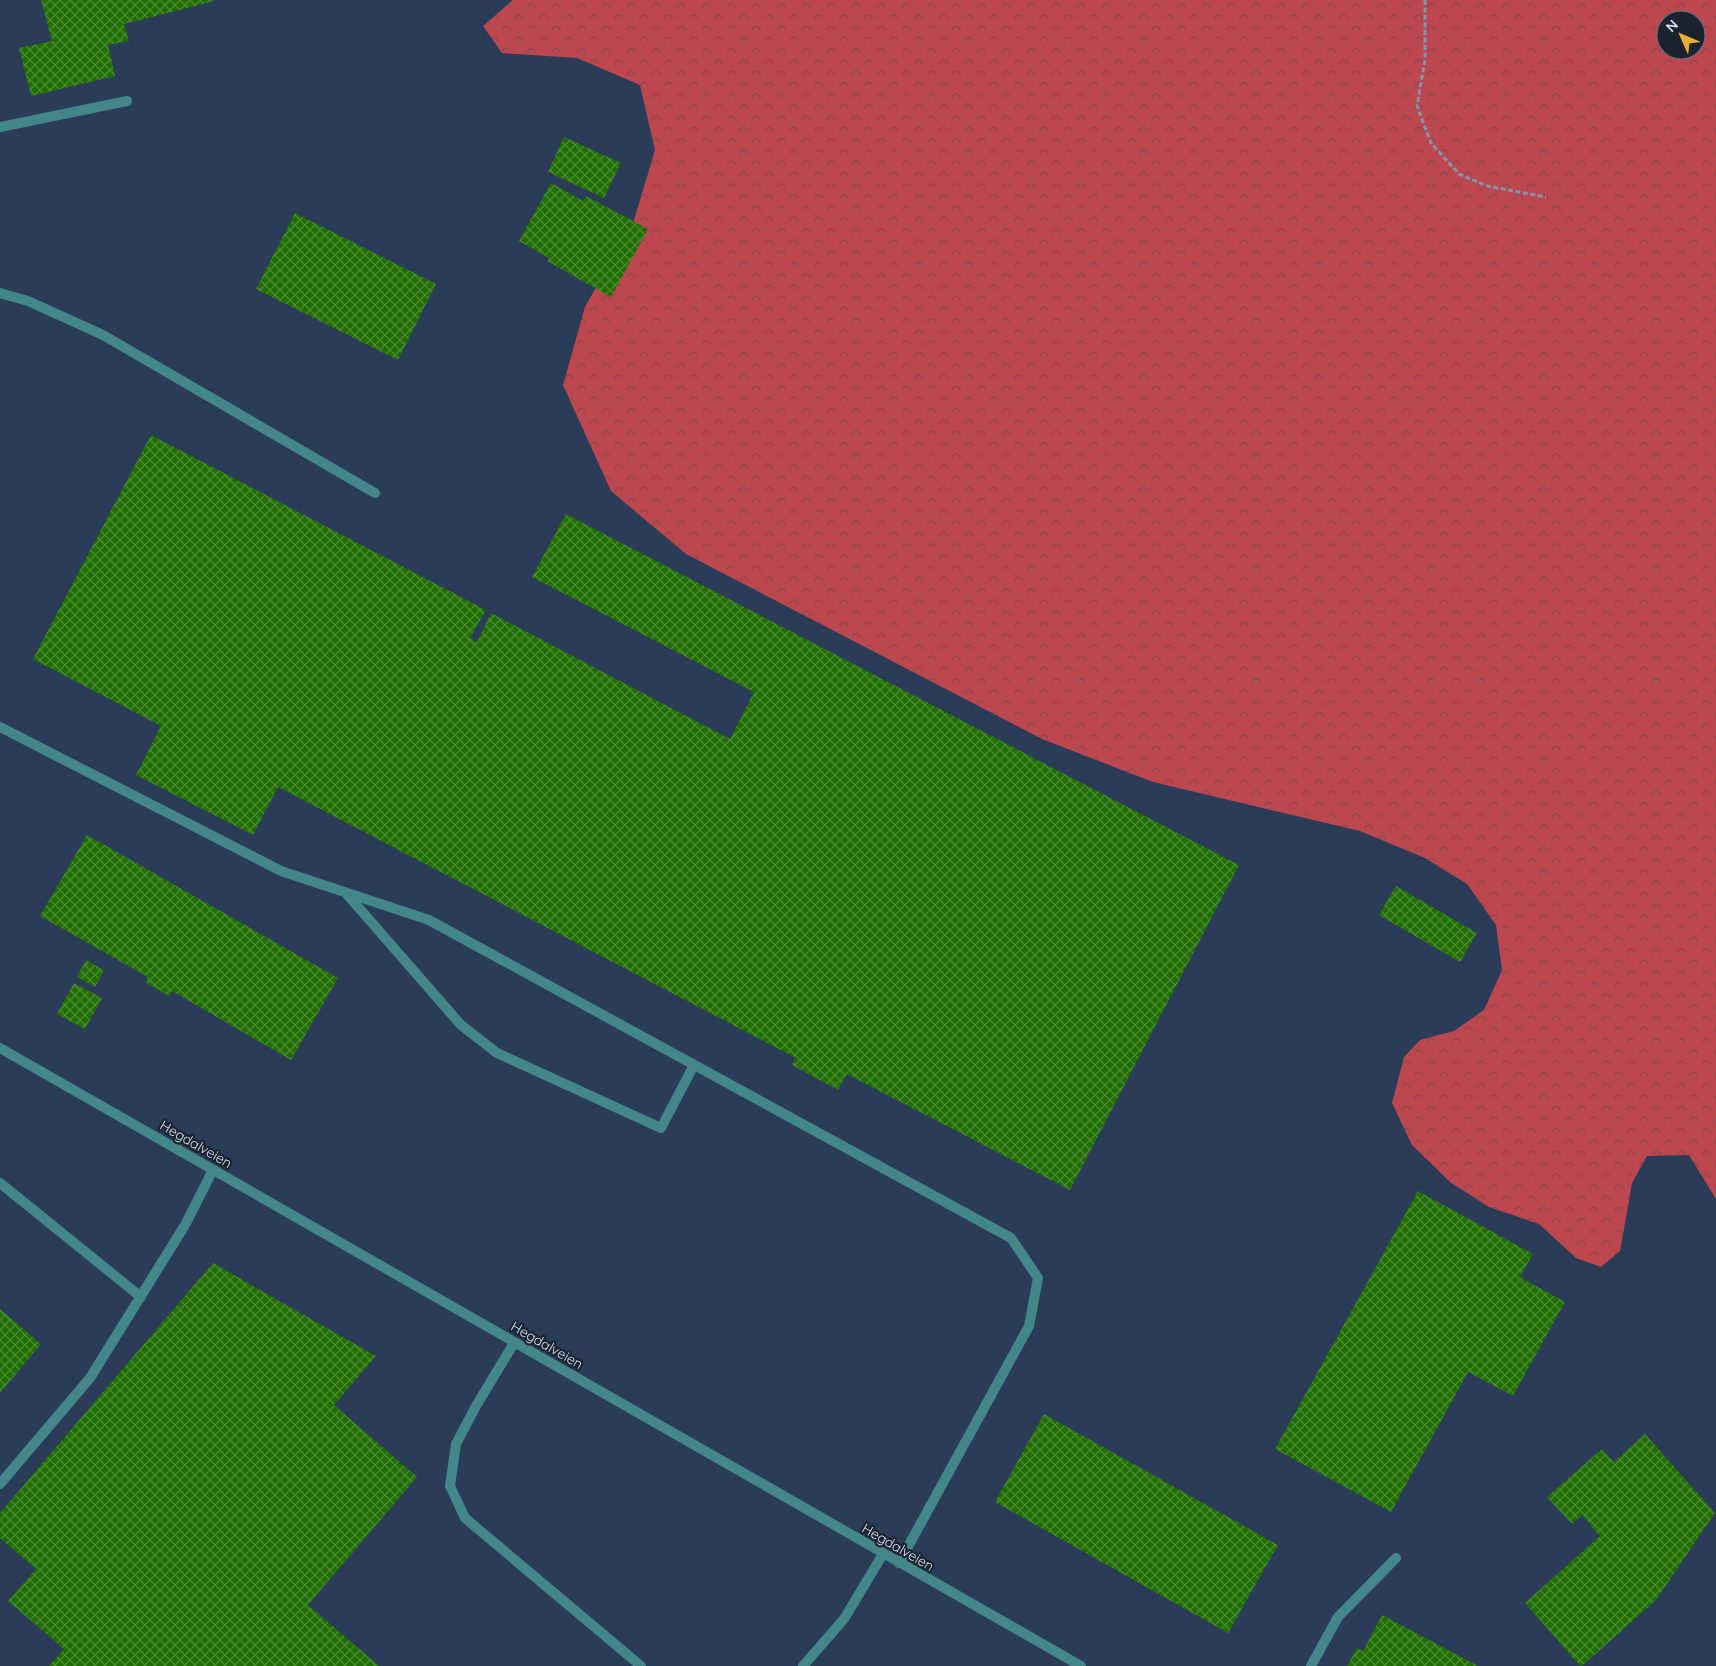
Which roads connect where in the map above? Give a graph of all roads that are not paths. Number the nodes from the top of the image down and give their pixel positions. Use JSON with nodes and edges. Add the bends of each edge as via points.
{"nodes":[{"id":1,"x":127,"y":101,"type":"dead end"},
{"id":2,"x":0,"y":127,"type":"edge"},
{"id":3,"x":0,"y":293,"type":"edge"},
{"id":4,"x":374,"y":493,"type":"dead end"},
{"id":5,"x":0,"y":727,"type":"edge"},
{"id":6,"x":344,"y":892,"type":"junction"},
{"id":7,"x":0,"y":1048,"type":"edge"},
{"id":8,"x":694,"y":1065,"type":"junction"},
{"id":9,"x":213,"y":1170,"type":"junction"},
{"id":10,"x":0,"y":1183,"type":"edge"},
{"id":11,"x":141,"y":1297,"type":"junction"},
{"id":12,"x":514,"y":1343,"type":"junction"},
{"id":13,"x":0,"y":1484,"type":"edge"},
{"id":14,"x":883,"y":1554,"type":"junction"},
{"id":15,"x":1396,"y":1558,"type":"dead end"},
{"id":16,"x":899,"y":1563,"type":"junction"},
{"id":17,"x":640,"y":1666,"type":"edge"},
{"id":18,"x":803,"y":1666,"type":"edge"},
{"id":19,"x":1081,"y":1666,"type":"edge"},
{"id":20,"x":1311,"y":1666,"type":"edge"}],
"edges":[{"from":1,"to":2,"type":"street"},
{"from":3,"to":4,"type":"street","via":[[103,335]]},
{"from":5,"to":6,"type":"street","via":[[281,871]]},
{"from":6,"to":8,"type":"street","via":[[429,920]]},
{"from":6,"to":8,"type":"street","via":[[460,1025],[497,1053],[661,1128]]},
{"from":7,"to":9,"type":"street","name":"Hegdalveien"},
{"from":8,"to":16,"type":"street","via":[[1011,1238],[1038,1278],[1029,1326]]},
{"from":9,"to":11,"type":"street","via":[[185,1225]]},
{"from":9,"to":12,"type":"street","name":"Hegdalveien"},
{"from":10,"to":11,"type":"street"},
{"from":11,"to":13,"type":"street","via":[[90,1378]]},
{"from":12,"to":14,"type":"street","name":"Hegdalveien"},
{"from":12,"to":17,"type":"street","via":[[456,1444],[450,1486],[465,1518]]},
{"from":14,"to":16,"type":"street","name":"Hegdalveien"},
{"from":14,"to":18,"type":"street","via":[[844,1618]]},
{"from":15,"to":20,"type":"street","via":[[1338,1617]]},
{"from":16,"to":19,"type":"street","name":"Hegdalveien"}]}
